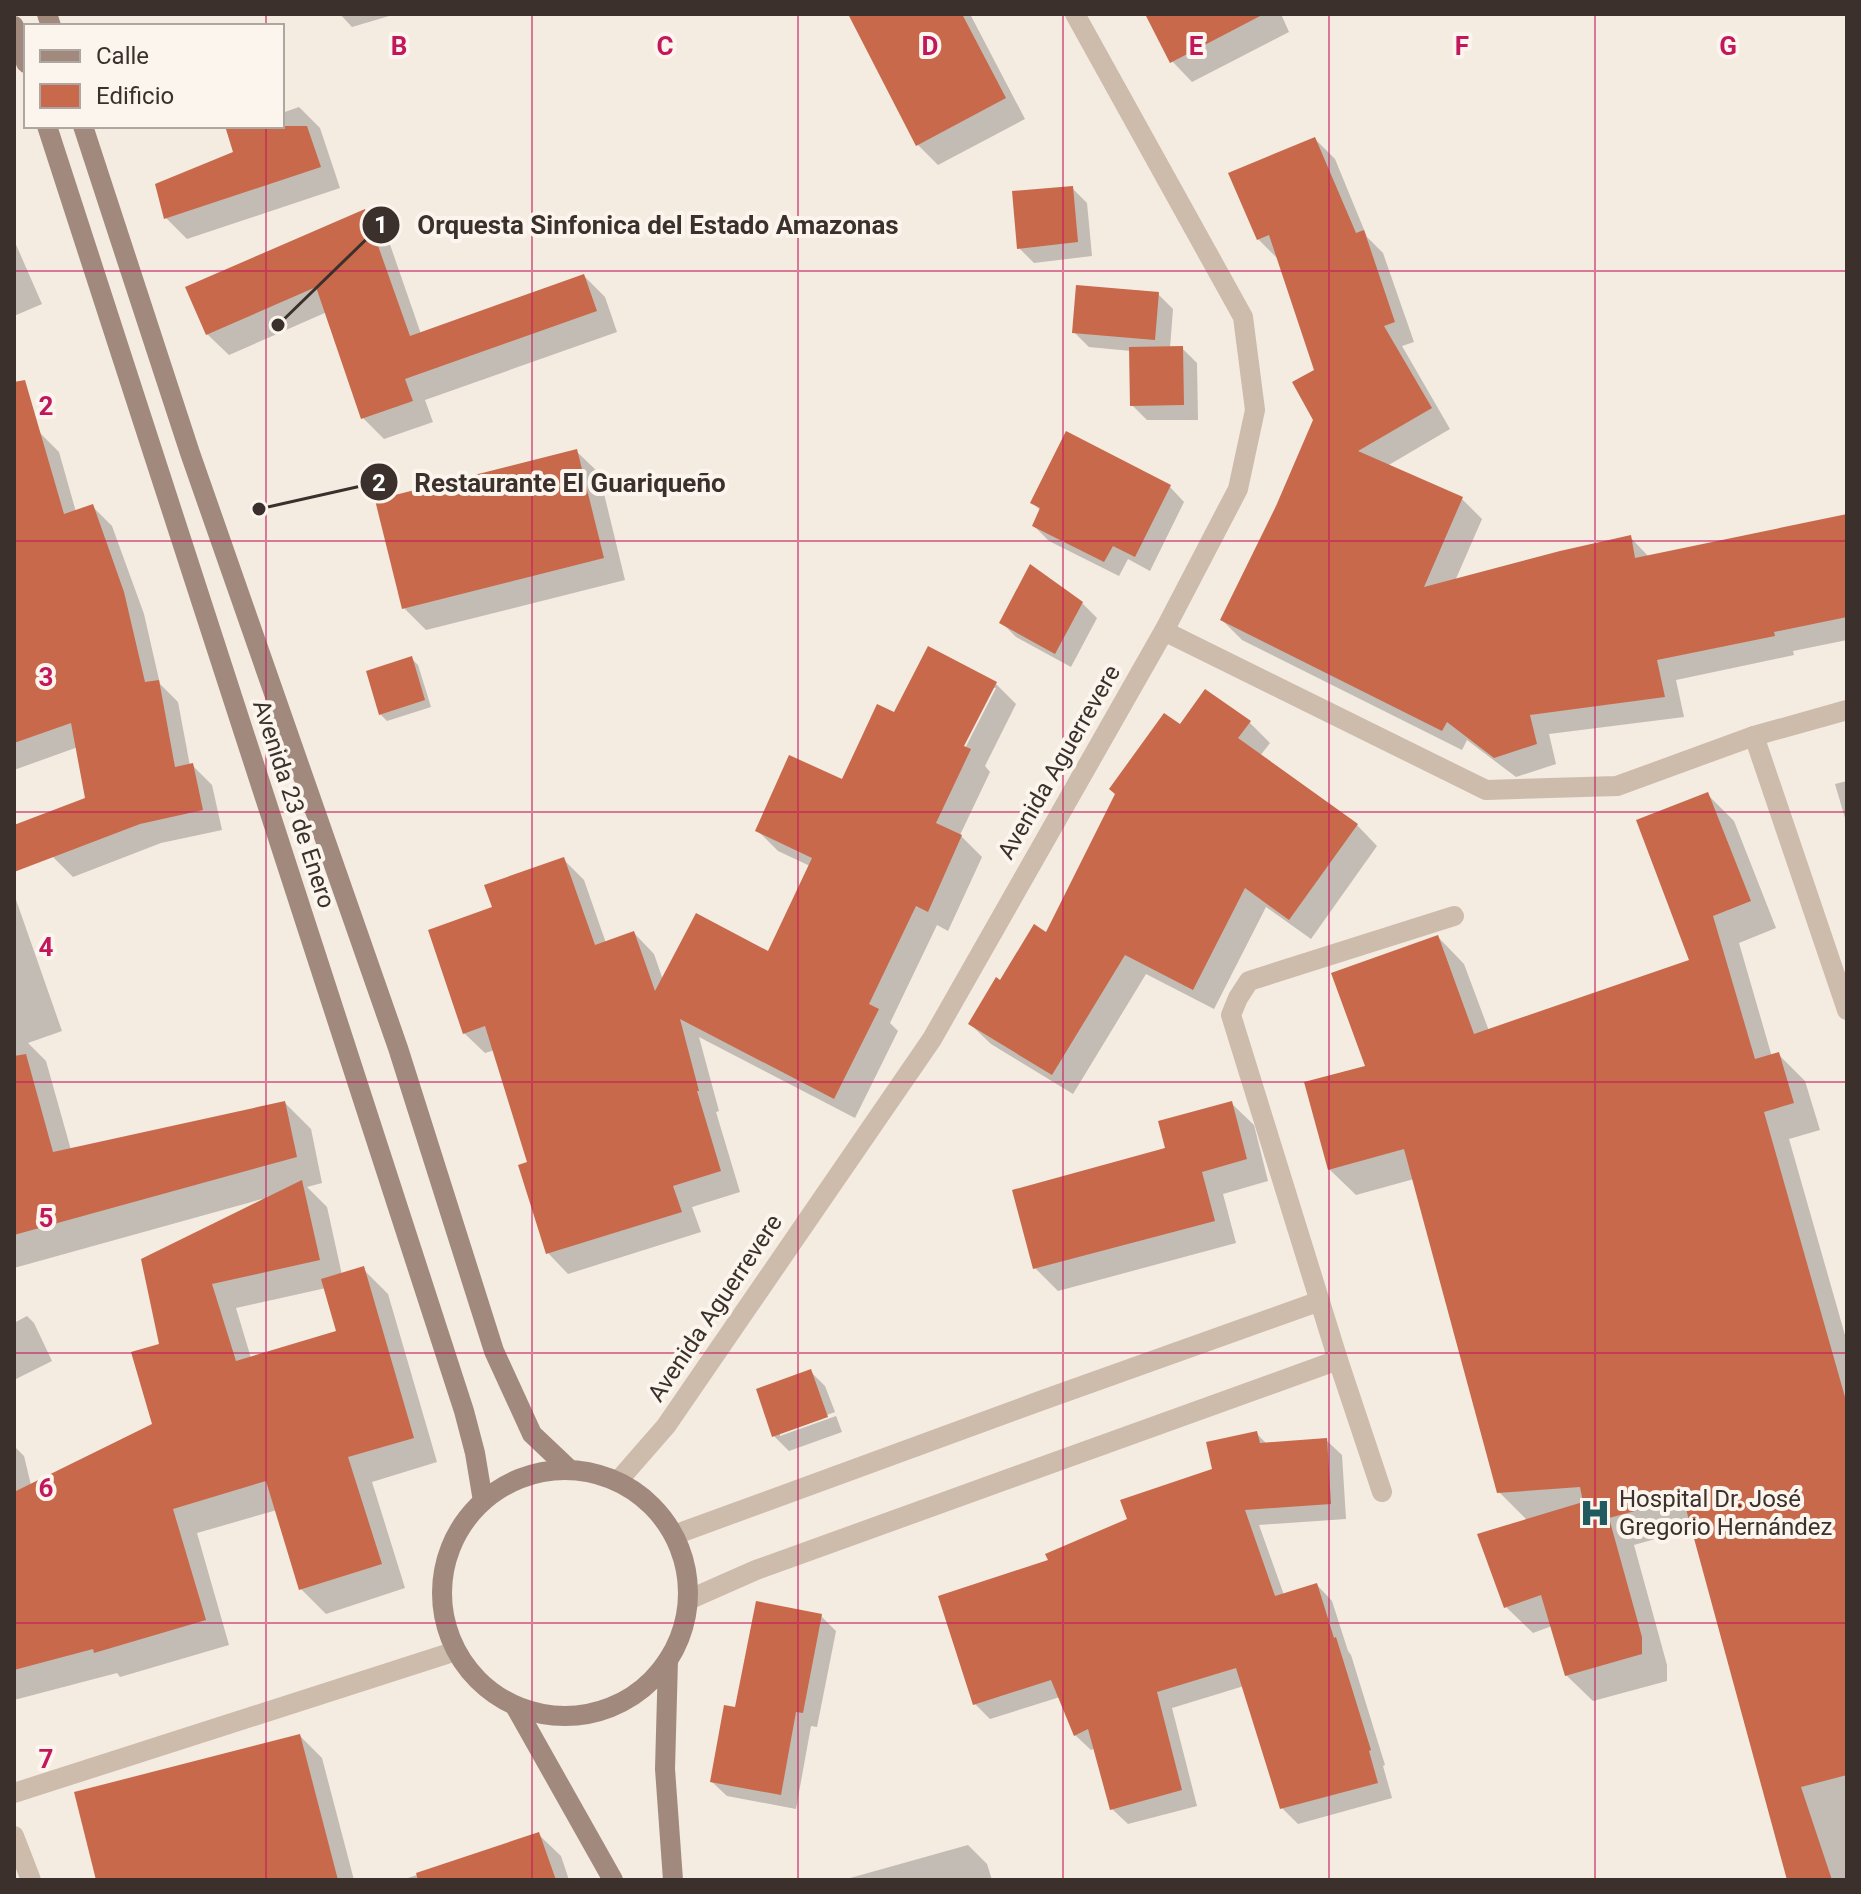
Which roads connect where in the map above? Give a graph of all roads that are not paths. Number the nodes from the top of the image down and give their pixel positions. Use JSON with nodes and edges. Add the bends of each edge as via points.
{"nodes":[{"id":1,"x":1075,"y":14,"type":"edge"},
{"id":2,"x":14,"y":26,"type":"edge"},
{"id":3,"x":24,"y":57,"type":"edge"},
{"id":4,"x":48,"y":128,"type":"edge"},
{"id":5,"x":84,"y":128,"type":"edge"},
{"id":6,"x":1164,"y":631,"type":"junction"},
{"id":7,"x":1847,"y":710,"type":"edge"},
{"id":8,"x":1754,"y":736,"type":"junction"},
{"id":9,"x":1454,"y":916,"type":"dead end"},
{"id":10,"x":1847,"y":1010,"type":"edge"},
{"id":11,"x":1320,"y":1301,"type":"junction"},
{"id":12,"x":1338,"y":1360,"type":"junction"},
{"id":13,"x":569,"y":1469,"type":"junction"},
{"id":14,"x":618,"y":1481,"type":"junction"},
{"id":15,"x":1382,"y":1492,"type":"dead end"},
{"id":16,"x":483,"y":1501,"type":"junction"},
{"id":17,"x":674,"y":1535,"type":"junction"},
{"id":18,"x":688,"y":1600,"type":"junction"},
{"id":19,"x":456,"y":1651,"type":"junction"},
{"id":20,"x":668,"y":1660,"type":"junction"},
{"id":21,"x":515,"y":1706,"type":"junction"},
{"id":22,"x":14,"y":1793,"type":"edge"},
{"id":23,"x":14,"y":1836,"type":"edge"},
{"id":24,"x":31,"y":1880,"type":"edge"},
{"id":25,"x":613,"y":1880,"type":"edge"},
{"id":26,"x":673,"y":1880,"type":"edge"}],
"edges":[{"from":1,"to":6,"type":"street","name":"Avenida Aguerrevere","via":[[1243,317],[1255,410],[1238,489]]},
{"from":2,"to":3,"type":"main road"},
{"from":4,"to":16,"type":"main road","name":"Avenida 23 de Enero","via":[[464,1411]]},
{"from":5,"to":13,"type":"main road","name":"Avenida 23 de Enero","via":[[190,453],[398,1048],[494,1351],[532,1434]]},
{"from":6,"to":8,"type":"street","via":[[1486,790],[1617,786]]},
{"from":6,"to":14,"type":"street","name":"Avenida Aguerrevere","via":[[932,1039],[666,1426]]},
{"from":7,"to":8,"type":"street"},
{"from":8,"to":10,"type":"street"},
{"from":9,"to":11,"type":"street","via":[[1249,981],[1231,1015]]},
{"from":11,"to":12,"type":"street"},
{"from":11,"to":17,"type":"street"},
{"from":12,"to":15,"type":"street"},
{"from":12,"to":18,"type":"street","via":[[756,1570]]},
{"from":13,"to":14,"type":"main road"},
{"from":13,"to":16,"type":"main road","via":[[537,1472],[508,1483]]},
{"from":14,"to":17,"type":"main road","via":[[640,1495]]},
{"from":16,"to":19,"type":"main road","via":[[458,1533],[443,1571],[444,1612]]},
{"from":17,"to":18,"type":"main road","via":[[685,1567]]},
{"from":18,"to":20,"type":"main road"},
{"from":19,"to":21,"type":"main road","via":[[481,1684]]},
{"from":19,"to":22,"type":"street"},
{"from":20,"to":21,"type":"main road","via":[[646,1687],[616,1706],[583,1716],[549,1716]]},
{"from":20,"to":26,"type":"main road","via":[[665,1769]]},
{"from":21,"to":25,"type":"main road"},
{"from":23,"to":24,"type":"street"}]}
